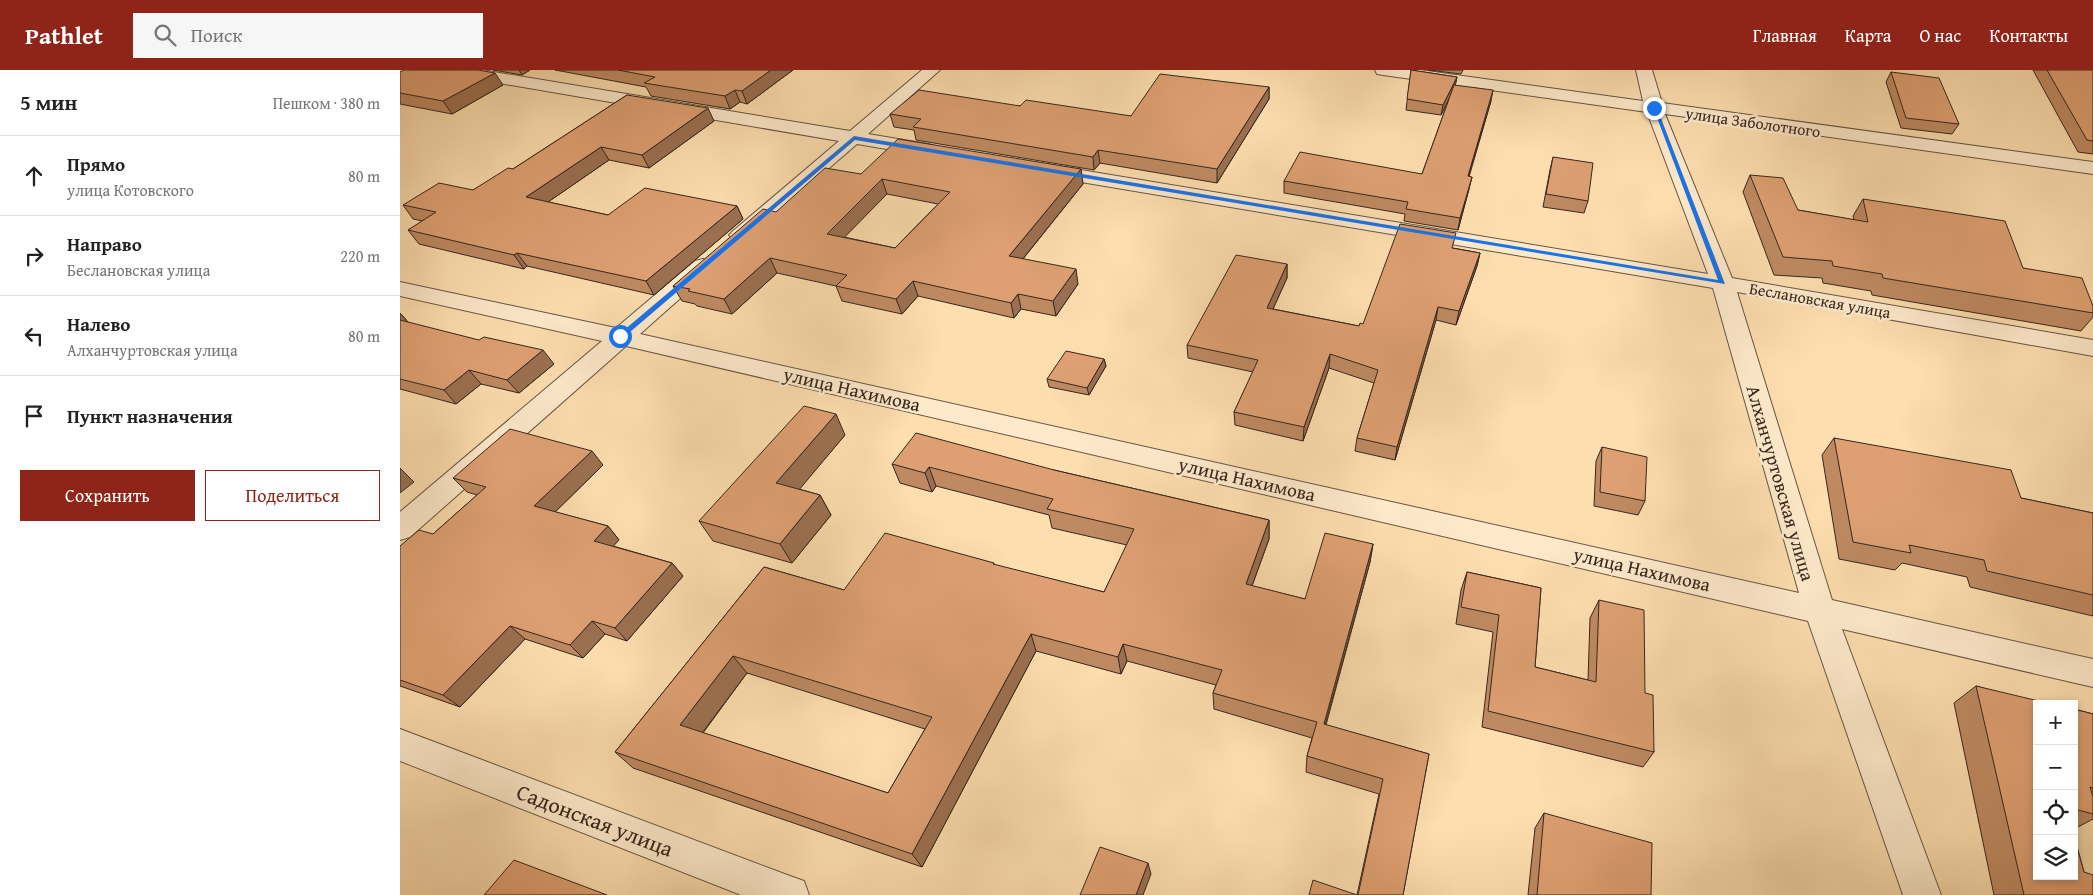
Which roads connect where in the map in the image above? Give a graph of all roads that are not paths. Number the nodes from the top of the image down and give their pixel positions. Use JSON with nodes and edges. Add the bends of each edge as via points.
{"nodes":[{"id":1,"x":452,"y":70,"type":"edge"},
{"id":2,"x":932,"y":70,"type":"edge"},
{"id":3,"x":1383,"y":70,"type":"edge"},
{"id":4,"x":1644,"y":70,"type":"edge"},
{"id":5,"x":1654,"y":108,"type":"junction"},
{"id":6,"x":854,"y":138,"type":"junction"},
{"id":7,"x":952,"y":154,"type":"edge"},
{"id":8,"x":1030,"y":167,"type":"edge"},
{"id":9,"x":2093,"y":168,"type":"edge"},
{"id":10,"x":1722,"y":283,"type":"junction"},
{"id":11,"x":400,"y":289,"type":"edge"},
{"id":12,"x":620,"y":336,"type":"junction"},
{"id":13,"x":2093,"y":348,"type":"edge"},
{"id":14,"x":400,"y":529,"type":"edge"},
{"id":15,"x":1819,"y":609,"type":"junction"},
{"id":16,"x":2093,"y":673,"type":"edge"},
{"id":17,"x":400,"y":745,"type":"edge"},
{"id":18,"x":790,"y":895,"type":"edge"},
{"id":19,"x":1922,"y":895,"type":"edge"}],
"edges":[{"from":1,"to":6,"type":"street"},
{"from":2,"to":6,"type":"street"},
{"from":3,"to":5,"type":"street","name":"улица Заболотного"},
{"from":4,"to":5,"type":"street","name":"Алханчуртовская улица"},
{"from":5,"to":9,"type":"street","name":"улица Заболотного"},
{"from":5,"to":10,"type":"street","name":"Алханчуртовская улица"},
{"from":6,"to":7,"type":"street"},
{"from":6,"to":12,"type":"street"},
{"from":8,"to":10,"type":"street","name":"Беслановская улица"},
{"from":10,"to":13,"type":"street","name":"Беслановская улица"},
{"from":10,"to":15,"type":"street","name":"Алханчуртовская улица"},
{"from":11,"to":12,"type":"street","name":"улица Нахимова"},
{"from":12,"to":14,"type":"street"},
{"from":12,"to":15,"type":"street","name":"улица Нахимова"},
{"from":15,"to":16,"type":"street","name":"улица Нахимова"},
{"from":15,"to":19,"type":"street","name":"Алханчуртовская улица"},
{"from":17,"to":18,"type":"street","name":"Садонская улица"}]}
